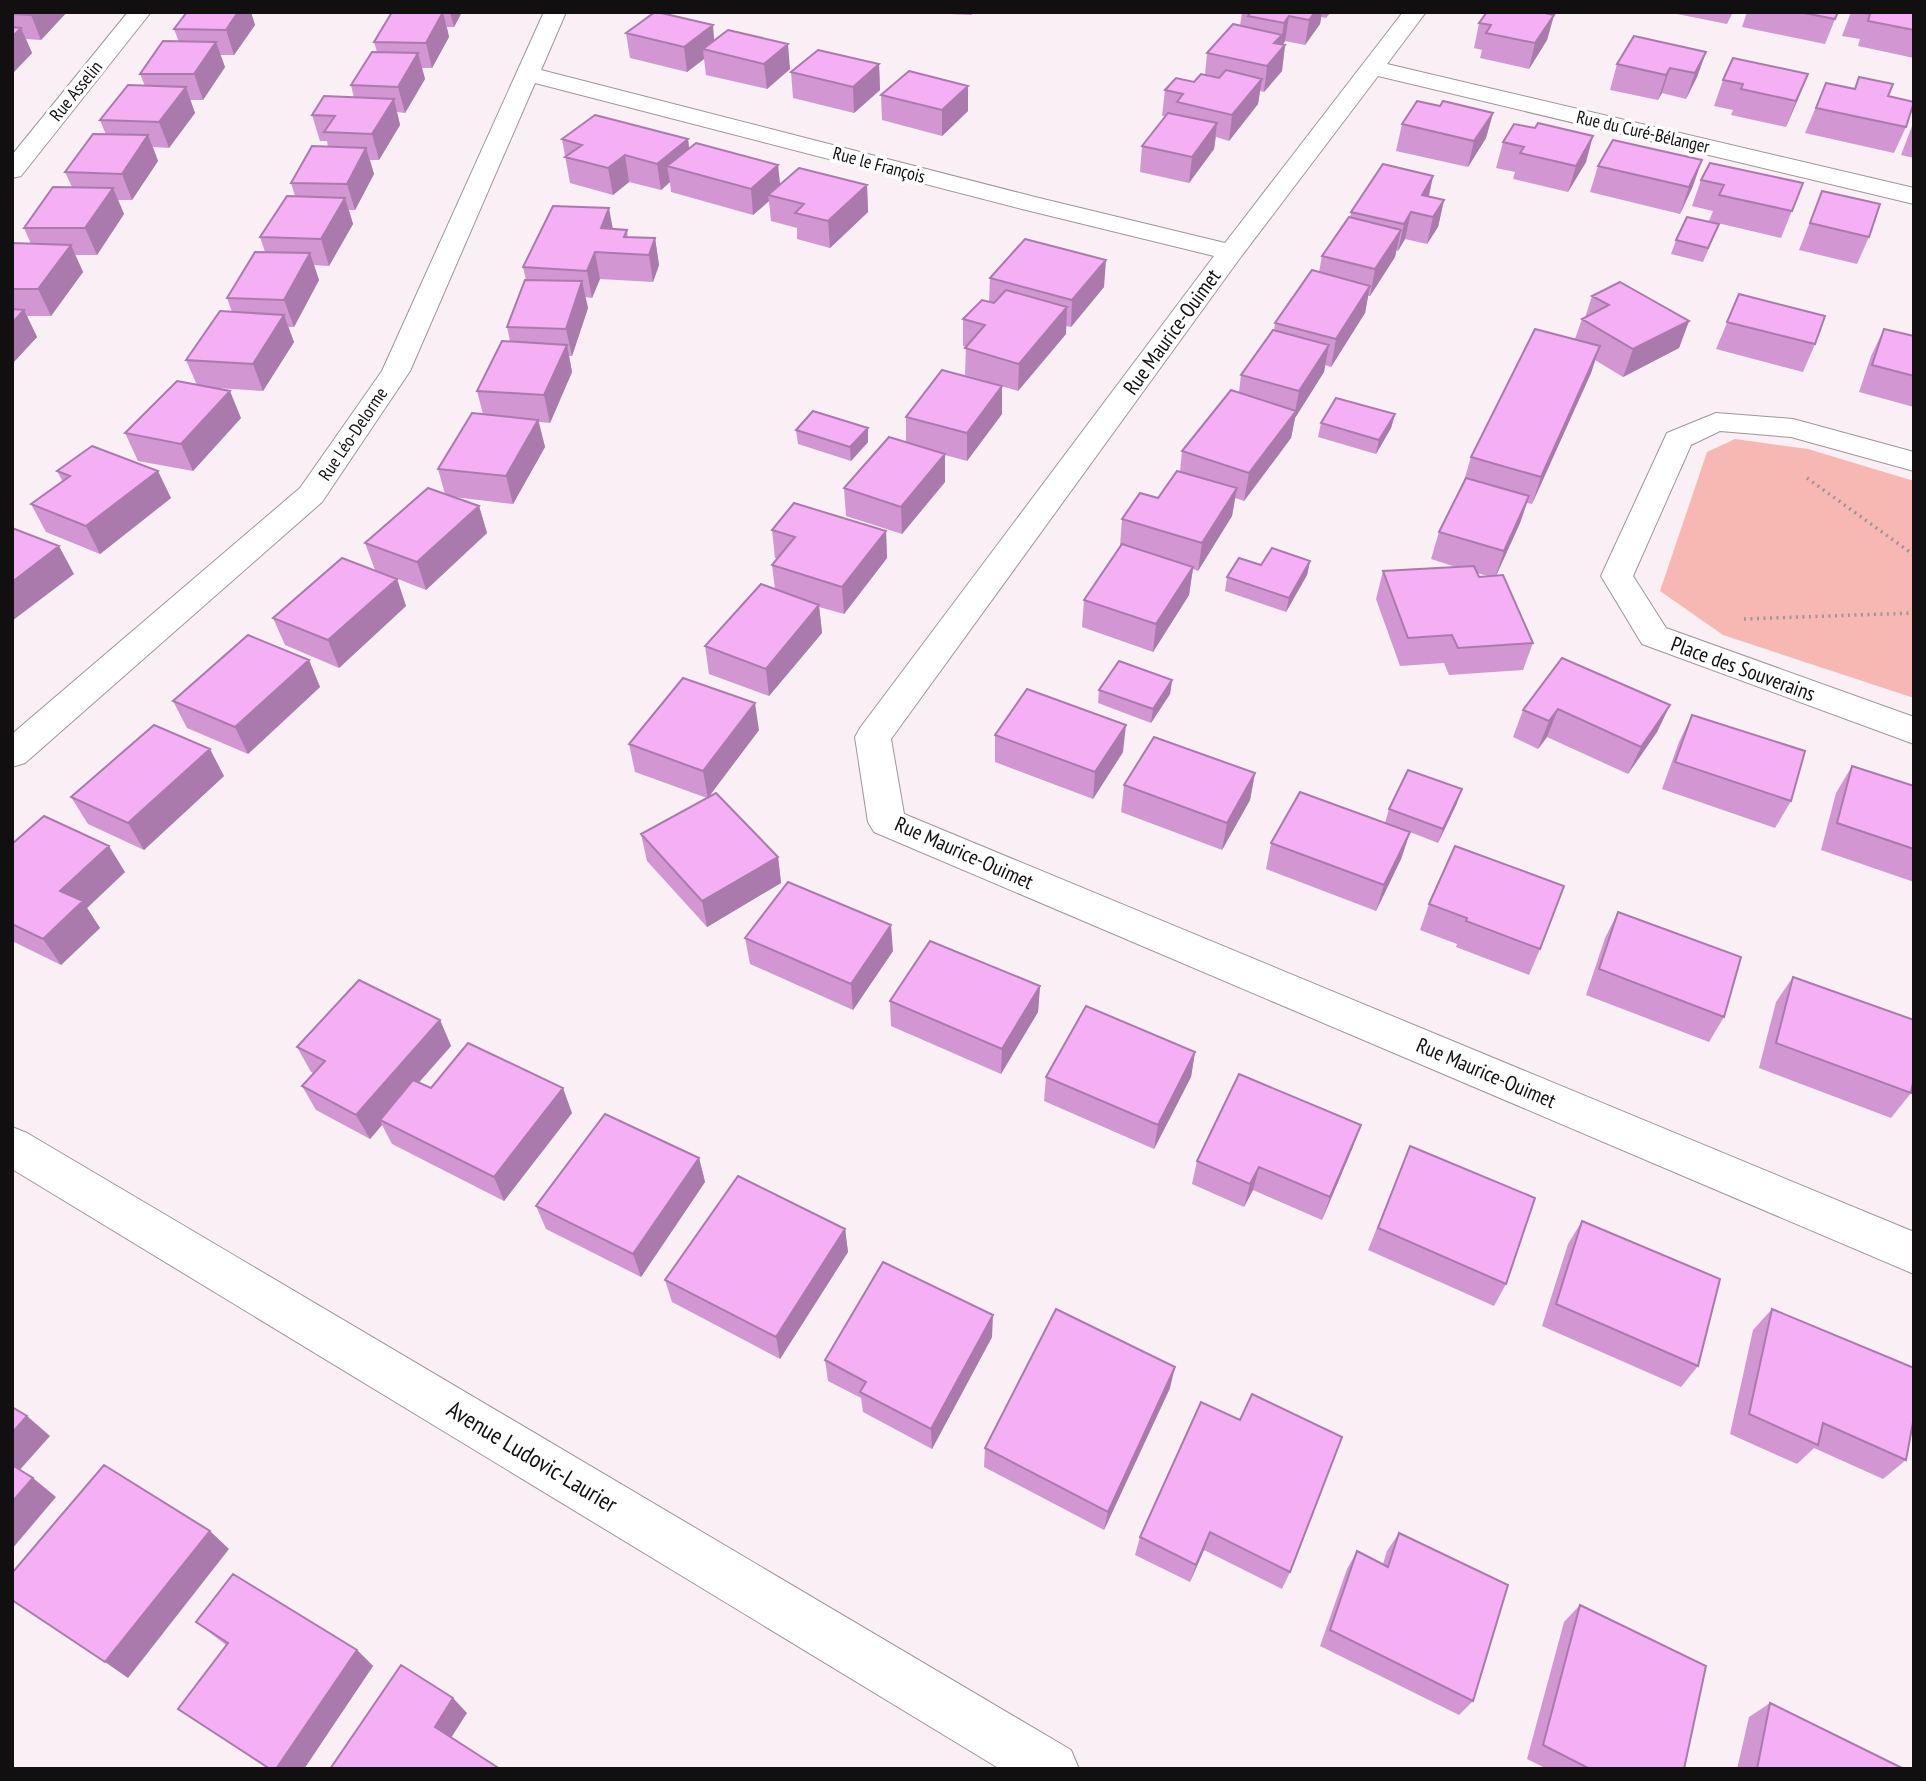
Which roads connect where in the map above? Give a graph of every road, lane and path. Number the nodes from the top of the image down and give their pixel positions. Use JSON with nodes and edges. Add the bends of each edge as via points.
{"nodes":[{"id":1,"x":140,"y":12,"type":"edge"},
{"id":2,"x":555,"y":12,"type":"edge"},
{"id":3,"x":1415,"y":12,"type":"edge"},
{"id":4,"x":1373,"y":68,"type":"junction"},
{"id":5,"x":527,"y":74,"type":"junction"},
{"id":6,"x":12,"y":171,"type":"edge"},
{"id":7,"x":1914,"y":196,"type":"edge"},
{"id":8,"x":1231,"y":252,"type":"junction"},
{"id":9,"x":1914,"y":462,"type":"edge"},
{"id":10,"x":1807,"y":478,"type":"dead end"},
{"id":11,"x":1914,"y":555,"type":"edge"},
{"id":12,"x":1914,"y":613,"type":"edge"},
{"id":13,"x":1739,"y":619,"type":"dead end"},
{"id":14,"x":1914,"y":731,"type":"edge"},
{"id":15,"x":12,"y":754,"type":"edge"},
{"id":16,"x":12,"y":1146,"type":"edge"},
{"id":17,"x":1914,"y":1253,"type":"edge"},
{"id":18,"x":1052,"y":1769,"type":"edge"}],
"edges":[{"from":1,"to":6,"type":"street","name":"Rue Asselin"},
{"from":2,"to":5,"type":"street","name":"Rue Léo-Delorme"},
{"from":3,"to":4,"type":"street","name":"Rue Maurice-Ouimet"},
{"from":4,"to":7,"type":"street","name":"Rue du Curé-Bélanger"},
{"from":4,"to":8,"type":"street","name":"Rue Maurice-Ouimet"},
{"from":5,"to":8,"type":"street","name":"Rue le François"},
{"from":5,"to":15,"type":"street","name":"Rue Léo-Delorme","via":[[396,370],[311,495]]},
{"from":8,"to":17,"type":"street","name":"Rue Maurice-Ouimet","via":[[873,737],[887,822]]},
{"from":9,"to":14,"type":"street","name":"Place des Souverains","via":[[1793,428],[1716,422],[1678,439],[1617,576],[1654,636]]},
{"from":10,"to":11,"type":"path"},
{"from":12,"to":13,"type":"path"},
{"from":16,"to":18,"type":"street","name":"Avenue Ludovic-Laurier"}]}
